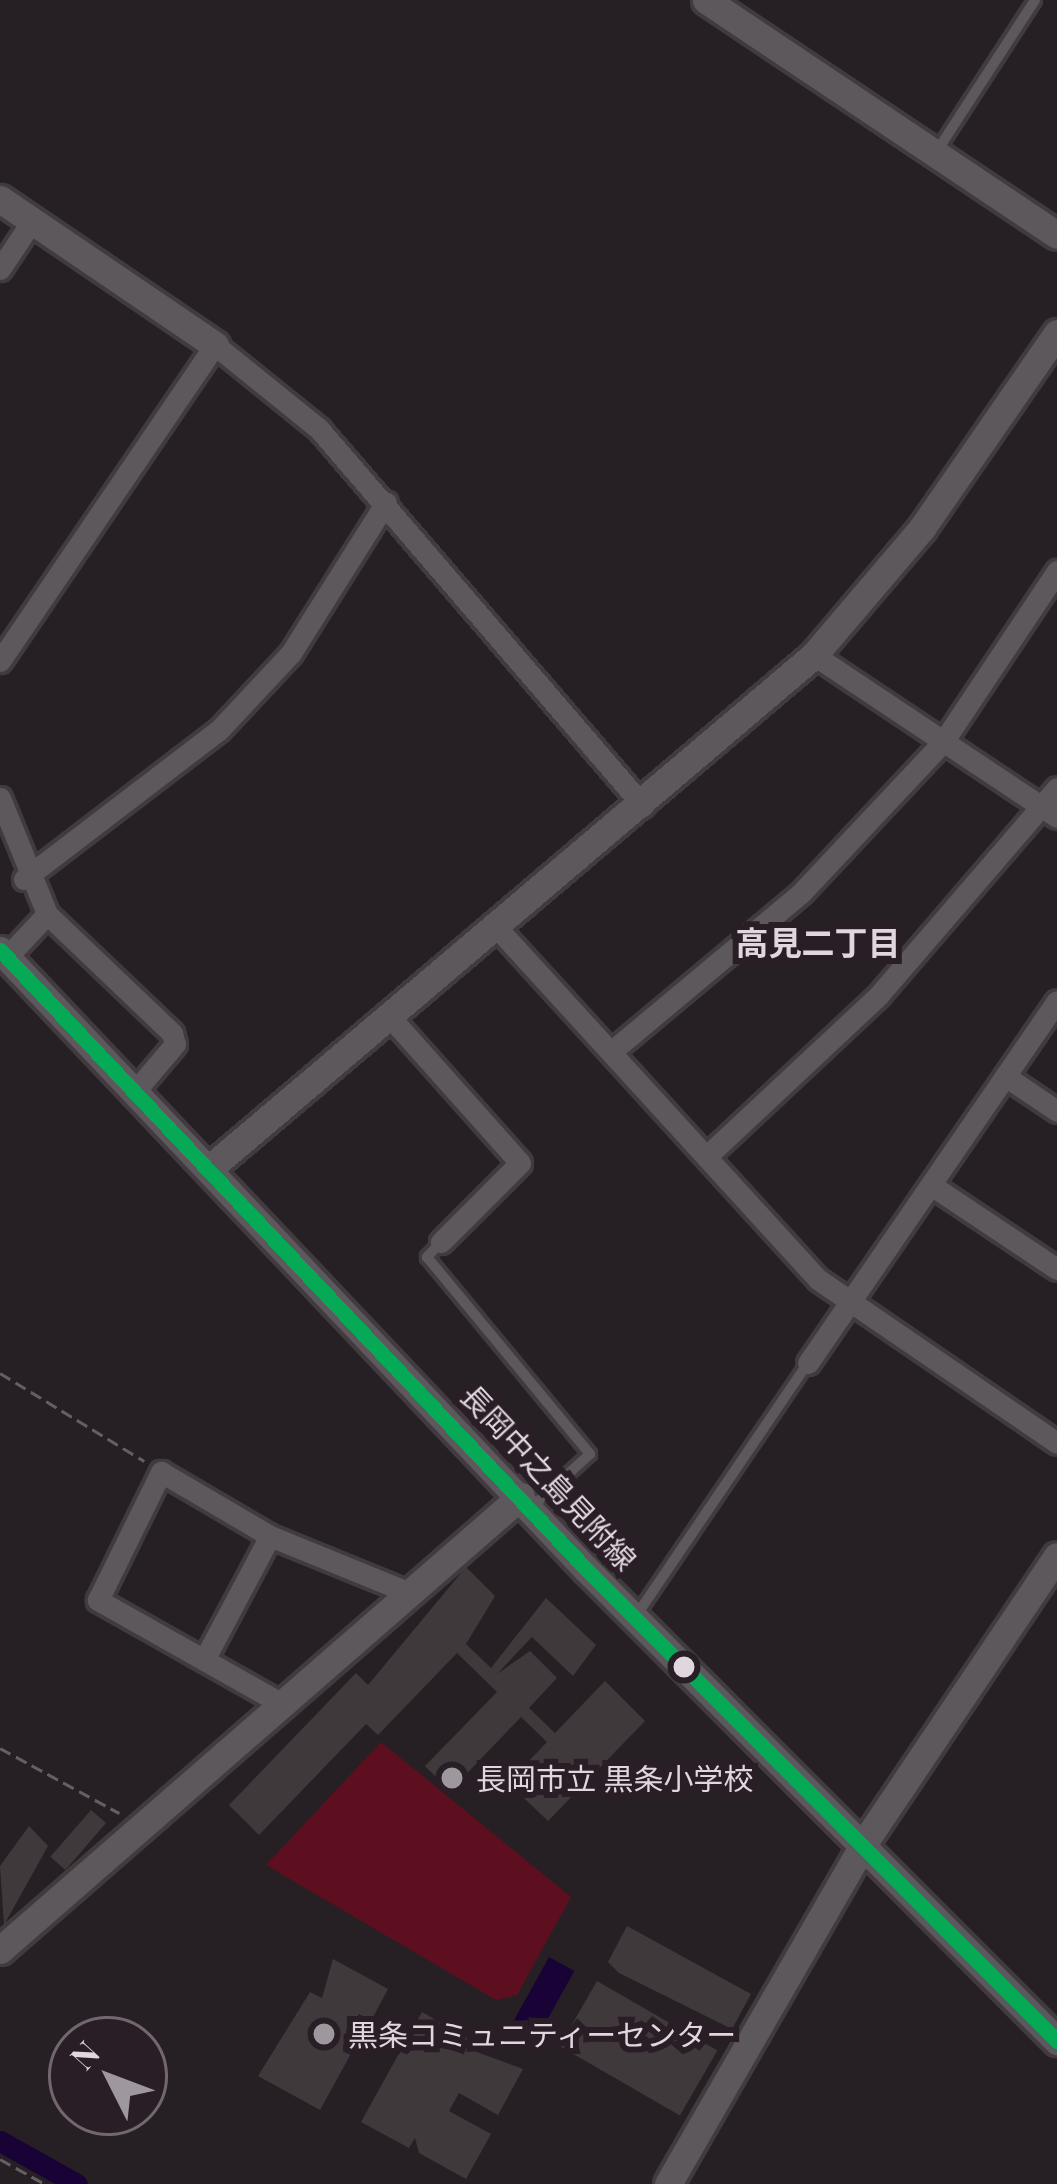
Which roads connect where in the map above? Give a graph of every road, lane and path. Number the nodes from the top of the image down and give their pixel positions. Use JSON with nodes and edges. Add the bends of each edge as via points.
{"nodes":[{"id":1,"x":706,"y":0,"type":"edge"},
{"id":2,"x":1035,"y":0,"type":"edge"},
{"id":3,"x":937,"y":151,"type":"junction"},
{"id":4,"x":0,"y":200,"type":"edge"},
{"id":5,"x":32,"y":221,"type":"junction"},
{"id":6,"x":1057,"y":235,"type":"edge"},
{"id":7,"x":0,"y":269,"type":"edge"},
{"id":8,"x":1057,"y":333,"type":"edge"},
{"id":9,"x":214,"y":345,"type":"junction"},
{"id":10,"x":386,"y":502,"type":"junction"},
{"id":11,"x":1057,"y":571,"type":"edge"},
{"id":12,"x":814,"y":655,"type":"junction"},
{"id":13,"x":0,"y":661,"type":"edge"},
{"id":14,"x":943,"y":742,"type":"junction"},
{"id":15,"x":1057,"y":788,"type":"edge"},
{"id":16,"x":0,"y":798,"type":"edge"},
{"id":17,"x":643,"y":806,"type":"junction"},
{"id":18,"x":1050,"y":812,"type":"edge"},
{"id":19,"x":24,"y":879,"type":"junction"},
{"id":20,"x":47,"y":914,"type":"junction"},
{"id":21,"x":499,"y":930,"type":"junction"},
{"id":22,"x":3,"y":953,"type":"edge"},
{"id":23,"x":1057,"y":1001,"type":"edge"},
{"id":24,"x":390,"y":1017,"type":"junction"},
{"id":25,"x":612,"y":1051,"type":"junction"},
{"id":26,"x":1005,"y":1076,"type":"junction"},
{"id":27,"x":136,"y":1090,"type":"junction"},
{"id":28,"x":1057,"y":1111,"type":"edge"},
{"id":29,"x":708,"y":1155,"type":"junction"},
{"id":30,"x":211,"y":1167,"type":"junction"},
{"id":31,"x":931,"y":1185,"type":"junction"},
{"id":32,"x":441,"y":1243,"type":"joint"},
{"id":33,"x":1057,"y":1269,"type":"edge"},
{"id":34,"x":851,"y":1301,"type":"junction"},
{"id":35,"x":808,"y":1364,"type":"joint"},
{"id":36,"x":0,"y":1373,"type":"edge"},
{"id":37,"x":1057,"y":1443,"type":"edge"},
{"id":38,"x":160,"y":1472,"type":"junction"},
{"id":39,"x":527,"y":1501,"type":"junction"},
{"id":40,"x":270,"y":1535,"type":"junction"},
{"id":41,"x":1057,"y":1556,"type":"edge"},
{"id":42,"x":410,"y":1593,"type":"junction"},
{"id":43,"x":636,"y":1616,"type":"junction"},
{"id":44,"x":204,"y":1660,"type":"junction"},
{"id":45,"x":284,"y":1706,"type":"junction"},
{"id":46,"x":0,"y":1748,"type":"edge"},
{"id":47,"x":143,"y":1826,"type":"junction"},
{"id":48,"x":862,"y":1846,"type":"junction"},
{"id":49,"x":0,"y":1950,"type":"edge"},
{"id":50,"x":1057,"y":2041,"type":"edge"},
{"id":51,"x":0,"y":2159,"type":"edge"},
{"id":52,"x":45,"y":2184,"type":"edge"},
{"id":53,"x":668,"y":2184,"type":"edge"}],
"edges":[{"from":1,"to":3,"type":"street"},
{"from":2,"to":3,"type":"lane"},
{"from":3,"to":6,"type":"street"},
{"from":4,"to":5,"type":"street"},
{"from":5,"to":7,"type":"street"},
{"from":5,"to":9,"type":"street"},
{"from":8,"to":12,"type":"street","via":[[922,528]]},
{"from":9,"to":10,"type":"street","via":[[286,398]]},
{"from":9,"to":13,"type":"street"},
{"from":10,"to":17,"type":"street"},
{"from":10,"to":19,"type":"street","via":[[260,688],[122,812]]},
{"from":11,"to":14,"type":"street"},
{"from":12,"to":14,"type":"street"},
{"from":12,"to":17,"type":"street"},
{"from":14,"to":18,"type":"street"},
{"from":14,"to":25,"type":"street","via":[[801,893]]},
{"from":15,"to":18,"type":"street"},
{"from":16,"to":19,"type":"street"},
{"from":17,"to":21,"type":"street"},
{"from":18,"to":29,"type":"street","via":[[878,996]]},
{"from":19,"to":20,"type":"street"},
{"from":20,"to":22,"type":"street"},
{"from":20,"to":27,"type":"street","via":[[172,1033],[175,1044]]},
{"from":21,"to":24,"type":"street"},
{"from":21,"to":25,"type":"street"},
{"from":22,"to":27,"type":"street","name":"長岡中之島見附線"},
{"from":23,"to":26,"type":"street"},
{"from":24,"to":30,"type":"street"},
{"from":24,"to":32,"type":"street","via":[[520,1163]]},
{"from":25,"to":29,"type":"street"},
{"from":26,"to":28,"type":"street"},
{"from":26,"to":31,"type":"street"},
{"from":27,"to":30,"type":"street","name":"長岡中之島見附線"},
{"from":29,"to":34,"type":"street","via":[[819,1280]]},
{"from":30,"to":39,"type":"street","name":"長岡中之島見附線"},
{"from":31,"to":33,"type":"street"},
{"from":31,"to":34,"type":"street"},
{"from":32,"to":39,"type":"lane","via":[[427,1257],[590,1454]]},
{"from":34,"to":35,"type":"street"},
{"from":34,"to":37,"type":"street"},
{"from":35,"to":43,"type":"lane"},
{"from":36,"to":38,"type":"path"},
{"from":38,"to":40,"type":"street"},
{"from":38,"to":44,"type":"street","via":[[98,1600]]},
{"from":39,"to":42,"type":"street"},
{"from":39,"to":43,"type":"street","name":"長岡中之島見附線"},
{"from":40,"to":42,"type":"street"},
{"from":40,"to":44,"type":"street"},
{"from":41,"to":48,"type":"street"},
{"from":42,"to":45,"type":"street"},
{"from":43,"to":48,"type":"street","name":"長岡中之島見附線"},
{"from":44,"to":45,"type":"street"},
{"from":45,"to":47,"type":"street"},
{"from":46,"to":47,"type":"path"},
{"from":47,"to":49,"type":"street"},
{"from":48,"to":50,"type":"street","name":"長岡中之島見附線"},
{"from":48,"to":53,"type":"street"},
{"from":51,"to":52,"type":"path"}]}
